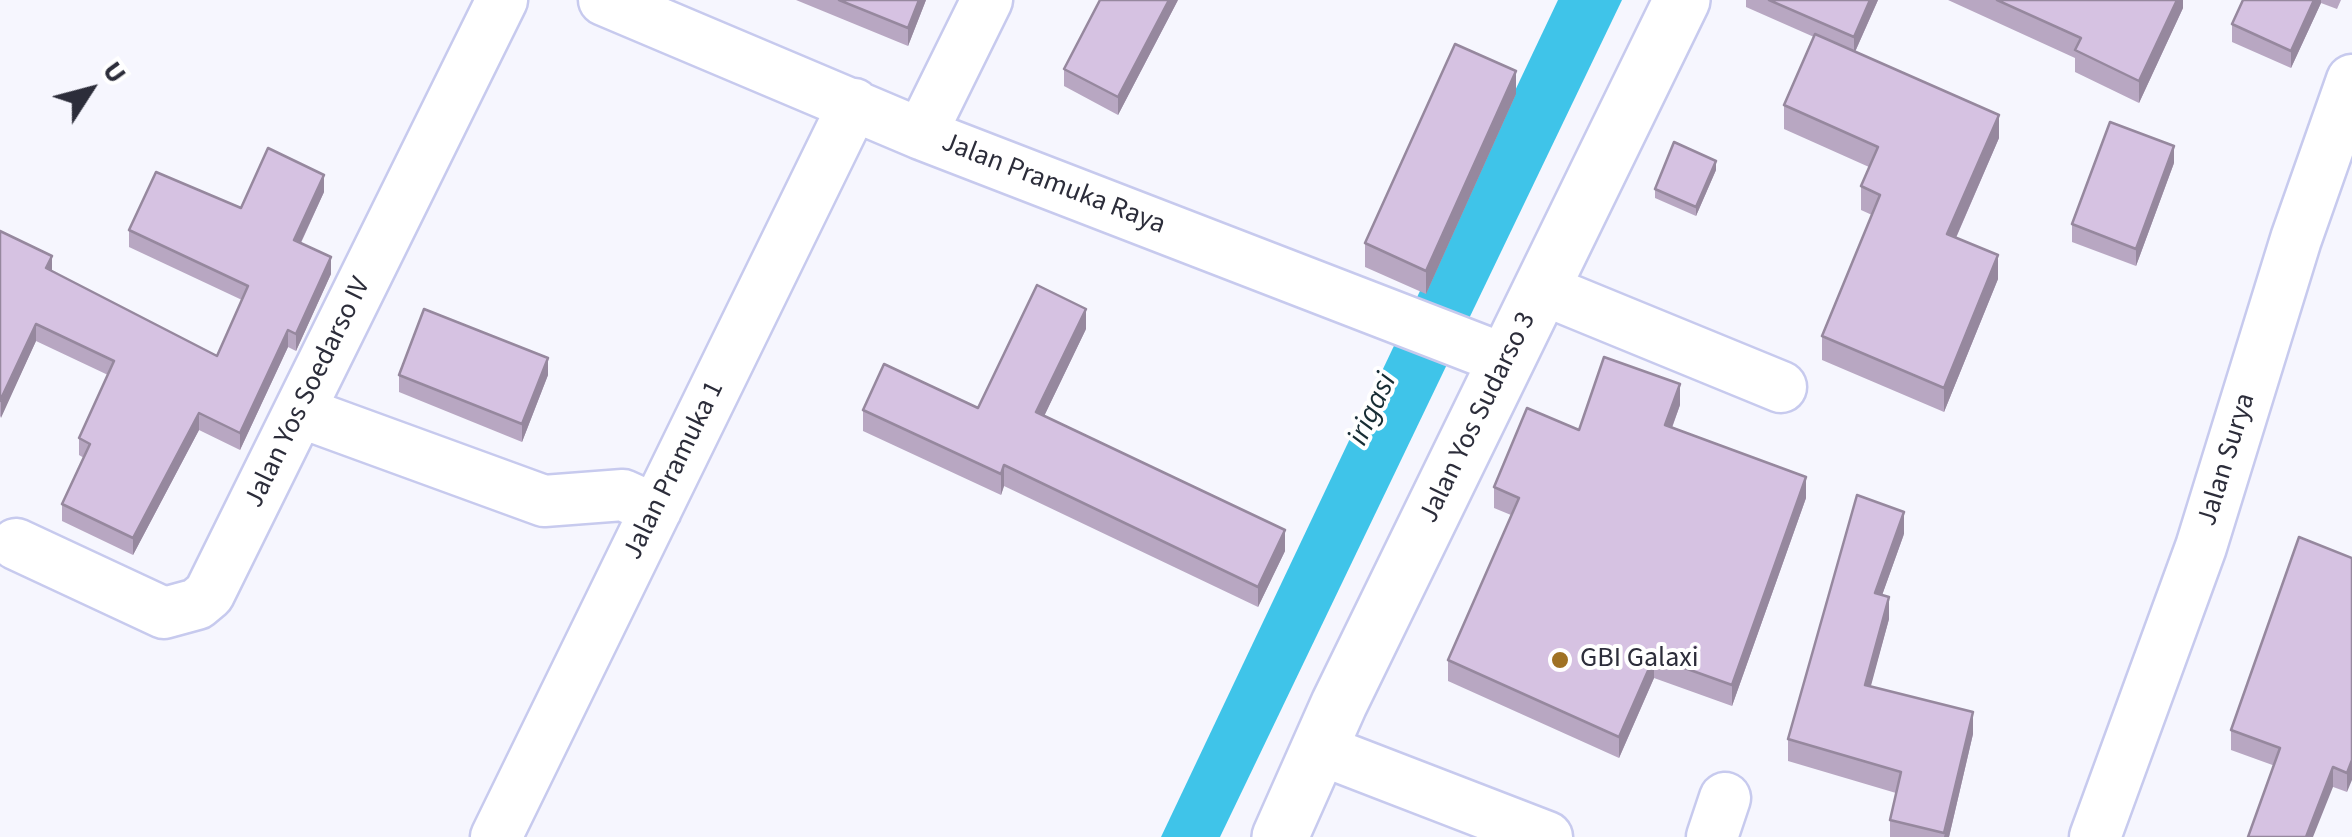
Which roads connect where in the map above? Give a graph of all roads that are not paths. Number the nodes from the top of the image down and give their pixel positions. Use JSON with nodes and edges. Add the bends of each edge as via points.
{"nodes":[{"id":1,"x":502,"y":0,"type":"edge"},
{"id":2,"x":604,"y":0,"type":"edge"},
{"id":3,"x":986,"y":0,"type":"edge"},
{"id":4,"x":1682,"y":0,"type":"edge"},
{"id":5,"x":2352,"y":80,"type":"edge"},
{"id":6,"x":854,"y":104,"type":"junction"},
{"id":7,"x":921,"y":134,"type":"junction"},
{"id":8,"x":1542,"y":289,"type":"junction"},
{"id":9,"x":1500,"y":358,"type":"junction"},
{"id":10,"x":1782,"y":387,"type":"dead end"},
{"id":11,"x":300,"y":412,"type":"junction"},
{"id":12,"x":656,"y":510,"type":"junction"},
{"id":13,"x":16,"y":544,"type":"dead end"},
{"id":14,"x":1329,"y":727,"type":"junction"},
{"id":15,"x":496,"y":837,"type":"edge"},
{"id":16,"x":1280,"y":837,"type":"edge"},
{"id":17,"x":1547,"y":837,"type":"edge"},
{"id":18,"x":2094,"y":837,"type":"edge"}],
"edges":[{"from":1,"to":11,"type":"street","name":"Jalan Yos Soedarso IV"},
{"from":2,"to":6,"type":"street","name":"Jalan Pramuka Raya"},
{"from":3,"to":7,"type":"street"},
{"from":4,"to":8,"type":"street","name":"Jalan Yos Sudarso 3"},
{"from":5,"to":18,"type":"street","name":"Jalan Surya","via":[[2201,547]]},
{"from":6,"to":7,"type":"street","name":"Jalan Pramuka Raya"},
{"from":6,"to":12,"type":"street","name":"Jalan Pramuka 1"},
{"from":7,"to":9,"type":"street","name":"Jalan Pramuka Raya"},
{"from":8,"to":9,"type":"street","name":"Jalan Yos Sudarso 3"},
{"from":8,"to":10,"type":"street"},
{"from":9,"to":14,"type":"street","name":"Jalan Yos Sudarso 3"},
{"from":11,"to":12,"type":"street","via":[[544,502],[623,496]]},
{"from":11,"to":13,"type":"street","name":"Jalan Yos Soedarso IV","via":[[219,577],[197,604],[164,613]]},
{"from":12,"to":15,"type":"street","name":"Jalan Pramuka 1"},
{"from":14,"to":16,"type":"street","name":"Jalan Yos Sudarso 3"},
{"from":14,"to":17,"type":"street"}]}
